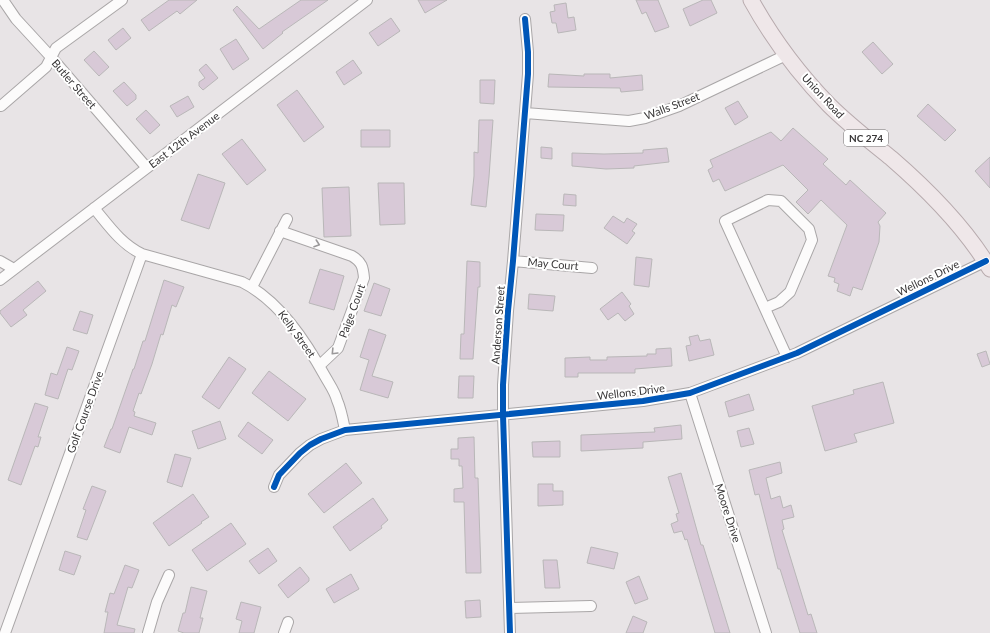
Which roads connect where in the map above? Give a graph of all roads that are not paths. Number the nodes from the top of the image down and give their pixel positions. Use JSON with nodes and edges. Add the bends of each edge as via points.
{"nodes":[{"id":1,"x":3,"y":0,"type":"edge"},
{"id":2,"x":122,"y":0,"type":"edge"},
{"id":3,"x":367,"y":0,"type":"edge"},
{"id":4,"x":751,"y":0,"type":"edge"},
{"id":5,"x":525,"y":19,"type":"dead end"},
{"id":6,"x":786,"y":55,"type":"junction"},
{"id":7,"x":51,"y":57,"type":"junction"},
{"id":8,"x":1,"y":106,"type":"edge"},
{"id":9,"x":525,"y":114,"type":"junction"},
{"id":10,"x":147,"y":168,"type":"junction"},
{"id":11,"x":94,"y":208,"type":"junction"},
{"id":12,"x":287,"y":219,"type":"dead end"},
{"id":13,"x":280,"y":231,"type":"junction"},
{"id":14,"x":142,"y":254,"type":"junction"},
{"id":15,"x":0,"y":261,"type":"edge"},
{"id":16,"x":513,"y":261,"type":"junction"},
{"id":17,"x":988,"y":265,"type":"edge"},
{"id":18,"x":592,"y":268,"type":"dead end"},
{"id":19,"x":14,"y":269,"type":"junction"},
{"id":20,"x":0,"y":280,"type":"edge"},
{"id":21,"x":252,"y":287,"type":"junction"},
{"id":22,"x":765,"y":308,"type":"junction"},
{"id":23,"x":787,"y":357,"type":"junction"},
{"id":24,"x":319,"y":366,"type":"junction"},
{"id":25,"x":690,"y":393,"type":"junction"},
{"id":26,"x":503,"y":415,"type":"junction"},
{"id":27,"x":345,"y":430,"type":"junction"},
{"id":28,"x":274,"y":487,"type":"dead end"},
{"id":29,"x":169,"y":575,"type":"dead end"},
{"id":30,"x":591,"y":606,"type":"dead end"},
{"id":31,"x":510,"y":608,"type":"junction"},
{"id":32,"x":288,"y":622,"type":"dead end"},
{"id":33,"x":5,"y":633,"type":"edge"},
{"id":34,"x":148,"y":633,"type":"edge"},
{"id":35,"x":284,"y":633,"type":"edge"},
{"id":36,"x":510,"y":633,"type":"edge"},
{"id":37,"x":766,"y":633,"type":"edge"}],
"edges":[{"from":1,"to":7,"type":"street","name":"Butler Street","via":[[16,19]]},
{"from":2,"to":7,"type":"street","via":[[56,48]]},
{"from":3,"to":10,"type":"street","name":"East 12th Avenue"},
{"from":4,"to":6,"type":"main road","name":"Union Road","number":"NC 274"},
{"from":5,"to":9,"type":"street","name":"Anderson Street","via":[[528,52]]},
{"from":6,"to":9,"type":"street","name":"Walls Street","via":[[679,106],[646,118],[629,121]]},
{"from":6,"to":17,"type":"main road","name":"Union Road","number":"NC 274","via":[[829,105],[892,159],[948,213]]},
{"from":7,"to":8,"type":"street","via":[[46,66]]},
{"from":7,"to":10,"type":"street","name":"Butler Street"},
{"from":9,"to":16,"type":"street","name":"Anderson Street"},
{"from":10,"to":11,"type":"street","name":"East 12th Avenue"},
{"from":11,"to":14,"type":"street","via":[[123,242]]},
{"from":11,"to":19,"type":"street","name":"East 12th Avenue"},
{"from":12,"to":13,"type":"street"},
{"from":13,"to":21,"type":"street"},
{"from":13,"to":24,"type":"street","name":"Paige Court","one_way":true,"via":[[352,256],[360,261],[364,269],[364,278],[338,348]]},
{"from":14,"to":21,"type":"street","name":"Kelly Street","via":[[213,273]]},
{"from":14,"to":33,"type":"street","name":"Golf Course Drive"},
{"from":15,"to":19,"type":"street"},
{"from":16,"to":18,"type":"street","name":"May Court"},
{"from":16,"to":26,"type":"street","name":"Anderson Street"},
{"from":17,"to":23,"type":"street","name":"Wellons Drive"},
{"from":19,"to":20,"type":"street","name":"East 12th Avenue"},
{"from":21,"to":24,"type":"street","name":"Kelly Street","via":[[276,306]]},
{"from":22,"to":22,"type":"street","via":[[725,220],[768,200],[781,201],[809,229],[812,240],[790,292],[779,302]]},
{"from":22,"to":23,"type":"street"},
{"from":23,"to":25,"type":"street","name":"Wellons Drive"},
{"from":24,"to":27,"type":"street","name":"Kelly Street","via":[[337,399]]},
{"from":25,"to":26,"type":"street","name":"Wellons Drive","via":[[643,401]]},
{"from":25,"to":37,"type":"street","name":"Moore Drive"},
{"from":26,"to":27,"type":"street","name":"Wellons Drive"},
{"from":26,"to":31,"type":"street","name":"Anderson Street"},
{"from":27,"to":28,"type":"street","name":"Wellons Drive","via":[[321,439],[300,453],[279,474]]},
{"from":29,"to":34,"type":"street","via":[[157,602]]},
{"from":30,"to":31,"type":"street"},
{"from":31,"to":36,"type":"street","name":"Anderson Street"},
{"from":32,"to":35,"type":"street"}]}
